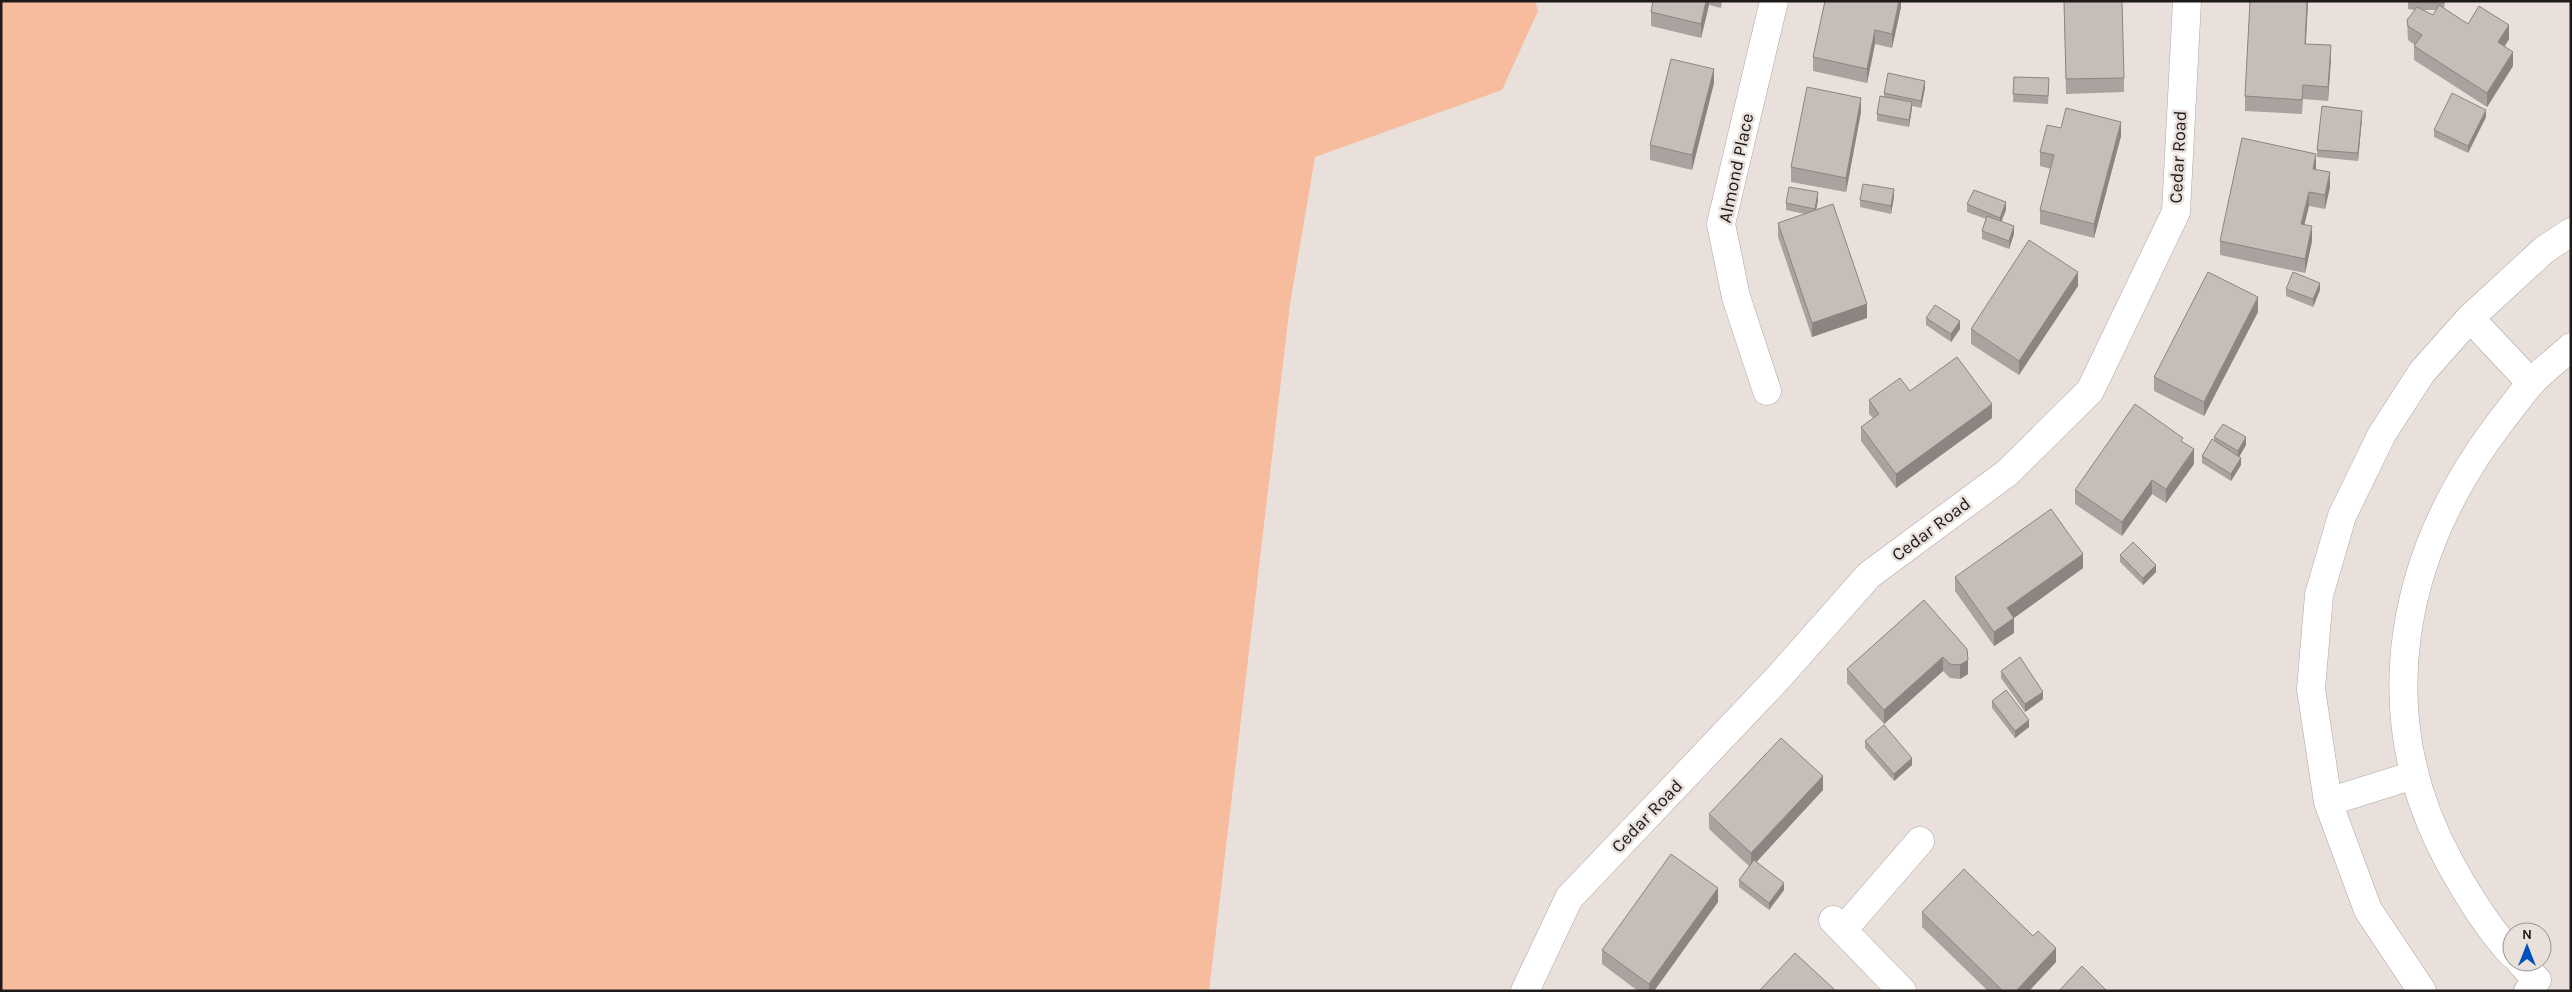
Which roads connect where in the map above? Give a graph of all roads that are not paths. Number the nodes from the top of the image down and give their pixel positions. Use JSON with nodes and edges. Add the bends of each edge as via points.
{"nodes":[{"id":1,"x":1774,"y":1,"type":"edge"},
{"id":2,"x":2187,"y":1,"type":"edge"},
{"id":3,"x":2571,"y":232,"type":"edge"},
{"id":4,"x":2470,"y":318,"type":"junction"},
{"id":5,"x":2571,"y":347,"type":"edge"},
{"id":6,"x":2532,"y":382,"type":"junction"},
{"id":7,"x":1767,"y":391,"type":"dead end"},
{"id":8,"x":2414,"y":774,"type":"junction"},
{"id":9,"x":2328,"y":802,"type":"junction"},
{"id":10,"x":1920,"y":841,"type":"dead end"},
{"id":11,"x":2502,"y":943,"type":"edge"},
{"id":12,"x":2529,"y":972,"type":"edge"},
{"id":13,"x":1525,"y":991,"type":"edge"},
{"id":14,"x":1902,"y":991,"type":"edge"},
{"id":15,"x":2422,"y":991,"type":"edge"},
{"id":16,"x":2528,"y":991,"type":"edge"}],
"edges":[{"from":1,"to":7,"type":"street","name":"Almond Place","via":[[1721,224],[1736,297]]},
{"from":2,"to":13,"type":"street","name":"Cedar Road","via":[[2176,212],[2090,391],[2007,473],[1869,575],[1778,678],[1569,898]]},
{"from":3,"to":4,"type":"street","via":[[2544,250]]},
{"from":4,"to":6,"type":"street"},
{"from":4,"to":9,"type":"street","via":[[2422,372],[2382,434],[2339,525],[2319,596],[2311,689]]},
{"from":5,"to":6,"type":"street"},
{"from":6,"to":8,"type":"street","via":[[2477,453],[2436,526],[2409,611],[2402,688],[2405,735]]},
{"from":8,"to":9,"type":"street"},
{"from":8,"to":11,"type":"street","via":[[2438,840],[2465,890]]},
{"from":9,"to":15,"type":"street","via":[[2368,910]]},
{"from":10,"to":14,"type":"street","via":[[1838,925]]},
{"from":12,"to":16,"type":"street","via":[[2537,980]]}]}
